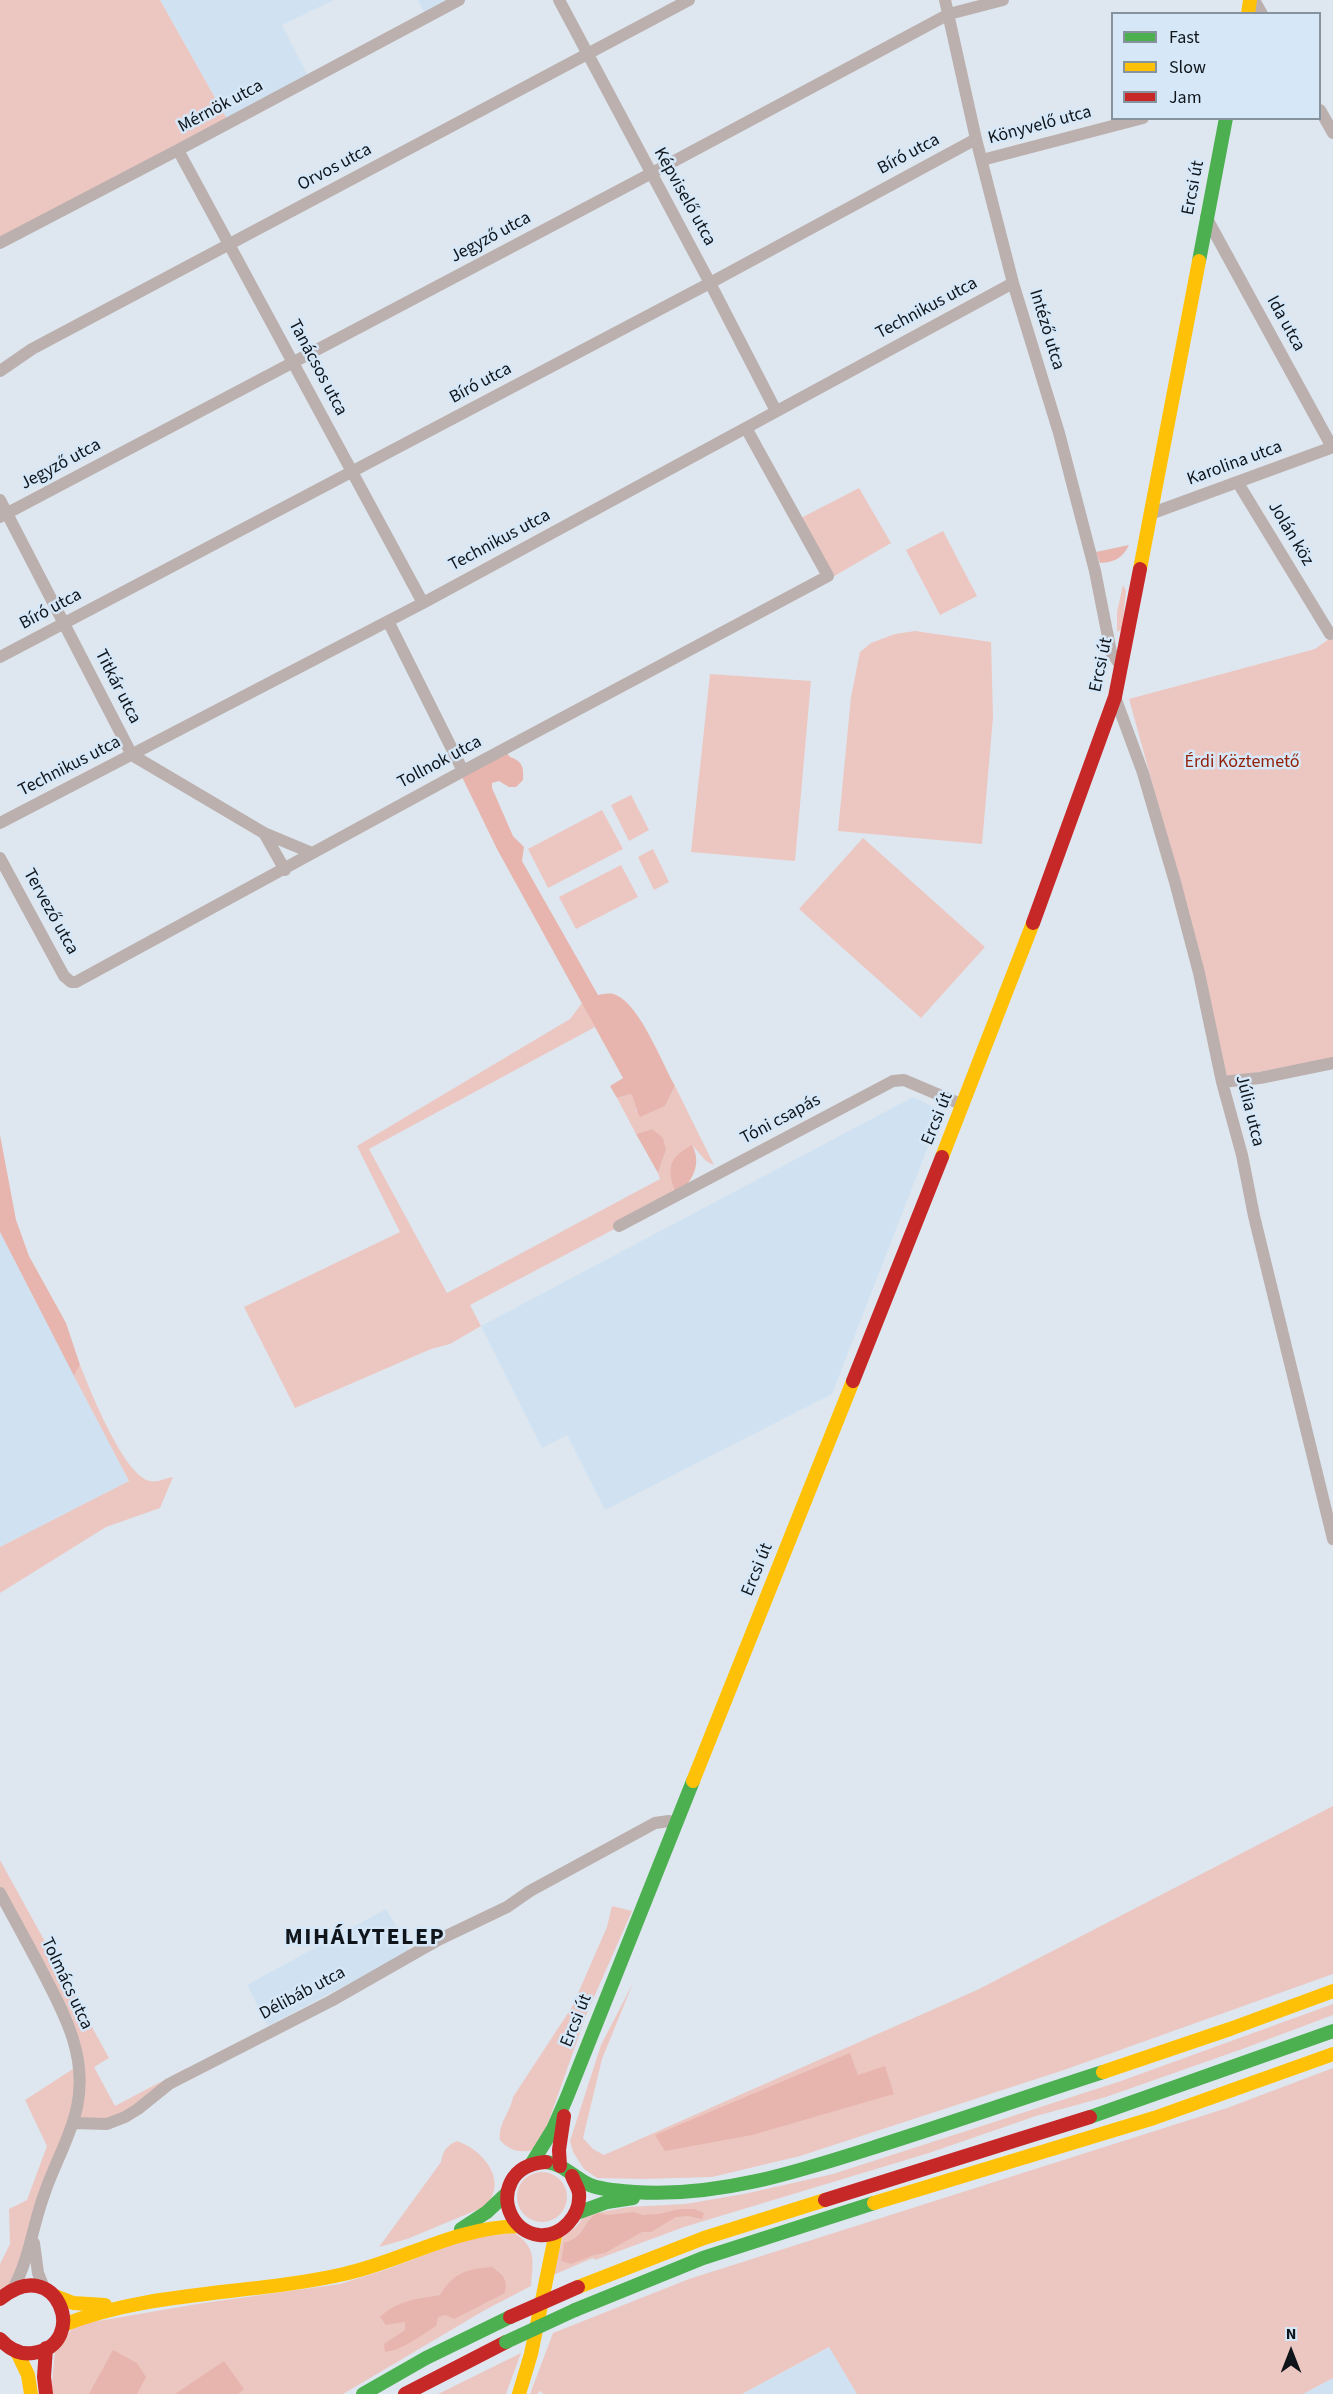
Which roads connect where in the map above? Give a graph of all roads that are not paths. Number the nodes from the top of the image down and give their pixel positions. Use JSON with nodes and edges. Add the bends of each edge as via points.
{"nodes":[{"id":1,"x":459,"y":0,"type":"edge"},
{"id":2,"x":559,"y":0,"type":"edge"},
{"id":3,"x":690,"y":0,"type":"edge"},
{"id":4,"x":945,"y":0,"type":"edge"},
{"id":5,"x":1003,"y":0,"type":"edge"},
{"id":6,"x":949,"y":14,"type":"junction"},
{"id":7,"x":588,"y":53,"type":"junction"},
{"id":8,"x":1321,"y":112,"type":"edge"},
{"id":9,"x":1135,"y":120,"type":"edge"},
{"id":10,"x":1226,"y":120,"type":"edge"},
{"id":11,"x":1333,"y":133,"type":"edge"},
{"id":12,"x":976,"y":139,"type":"junction"},
{"id":13,"x":178,"y":150,"type":"junction"},
{"id":14,"x":982,"y":160,"type":"junction"},
{"id":15,"x":650,"y":174,"type":"junction"},
{"id":16,"x":1206,"y":217,"type":"junction"},
{"id":17,"x":0,"y":243,"type":"edge"},
{"id":18,"x":229,"y":244,"type":"junction"},
{"id":19,"x":710,"y":283,"type":"junction"},
{"id":20,"x":1013,"y":283,"type":"junction"},
{"id":21,"x":293,"y":363,"type":"junction"},
{"id":22,"x":0,"y":370,"type":"edge"},
{"id":23,"x":776,"y":411,"type":"junction"},
{"id":24,"x":746,"y":428,"type":"junction"},
{"id":25,"x":1332,"y":447,"type":"edge"},
{"id":26,"x":352,"y":472,"type":"junction"},
{"id":27,"x":1238,"y":483,"type":"junction"},
{"id":28,"x":0,"y":500,"type":"edge"},
{"id":29,"x":1150,"y":514,"type":"junction"},
{"id":30,"x":4,"y":515,"type":"edge"},
{"id":31,"x":423,"y":603,"type":"junction"},
{"id":32,"x":388,"y":621,"type":"junction"},
{"id":33,"x":64,"y":623,"type":"junction"},
{"id":34,"x":1330,"y":634,"type":"dead end"},
{"id":35,"x":0,"y":657,"type":"edge"},
{"id":36,"x":1120,"y":666,"type":"junction"},
{"id":37,"x":1115,"y":697,"type":"junction"},
{"id":38,"x":132,"y":755,"type":"junction"},
{"id":39,"x":463,"y":771,"type":"junction"},
{"id":40,"x":0,"y":823,"type":"edge"},
{"id":41,"x":264,"y":833,"type":"junction"},
{"id":42,"x":312,"y":853,"type":"junction"},
{"id":43,"x":0,"y":858,"type":"edge"},
{"id":44,"x":285,"y":870,"type":"junction"},
{"id":45,"x":71,"y":982,"type":"joint"},
{"id":46,"x":1333,"y":1063,"type":"edge"},
{"id":47,"x":1222,"y":1082,"type":"junction"},
{"id":48,"x":963,"y":1105,"type":"junction"},
{"id":49,"x":619,"y":1226,"type":"dead end"},
{"id":50,"x":1333,"y":1539,"type":"edge"},
{"id":51,"x":676,"y":1823,"type":"junction"},
{"id":52,"x":0,"y":1893,"type":"edge"},
{"id":53,"x":1333,"y":1991,"type":"edge"},
{"id":54,"x":1333,"y":2031,"type":"edge"},
{"id":55,"x":1333,"y":2054,"type":"edge"},
{"id":56,"x":567,"y":2097,"type":"junction"},
{"id":57,"x":73,"y":2123,"type":"junction"},
{"id":58,"x":532,"y":2163,"type":"junction"},
{"id":59,"x":560,"y":2166,"type":"junction"},
{"id":60,"x":572,"y":2176,"type":"junction"},
{"id":61,"x":662,"y":2192,"type":"junction"},
{"id":62,"x":507,"y":2193,"type":"junction"},
{"id":63,"x":577,"y":2213,"type":"junction"},
{"id":64,"x":525,"y":2229,"type":"junction"},
{"id":65,"x":34,"y":2232,"type":"junction"},
{"id":66,"x":556,"y":2232,"type":"junction"},
{"id":67,"x":442,"y":2241,"type":"junction"},
{"id":68,"x":544,"y":2278,"type":"junction"},
{"id":69,"x":14,"y":2287,"type":"junction"},
{"id":70,"x":50,"y":2292,"type":"junction"},
{"id":71,"x":0,"y":2299,"type":"edge"},
{"id":72,"x":128,"y":2306,"type":"junction"},
{"id":73,"x":63,"y":2325,"type":"junction"},
{"id":74,"x":0,"y":2339,"type":"edge"},
{"id":75,"x":46,"y":2348,"type":"junction"},
{"id":76,"x":17,"y":2352,"type":"junction"},
{"id":77,"x":31,"y":2394,"type":"edge"},
{"id":78,"x":46,"y":2394,"type":"edge"},
{"id":79,"x":363,"y":2394,"type":"edge"},
{"id":80,"x":405,"y":2394,"type":"edge"},
{"id":81,"x":519,"y":2394,"type":"edge"}],
"edges":[{"from":1,"to":13,"type":"street","name":"Mérnök utca"},
{"from":2,"to":7,"type":"street","name":"Képviselő utca"},
{"from":3,"to":7,"type":"street","name":"Orvos utca"},
{"from":4,"to":6,"type":"street","name":"Intéző utca"},
{"from":5,"to":6,"type":"street","name":"Jegyző utca"},
{"from":6,"to":12,"type":"street","name":"Intéző utca"},
{"from":6,"to":15,"type":"street","name":"Jegyző utca"},
{"from":7,"to":15,"type":"street","name":"Képviselő utca"},
{"from":7,"to":18,"type":"street","name":"Orvos utca"},
{"from":8,"to":11,"type":"street"},
{"from":9,"to":14,"type":"street","name":"Könyvelő utca"},
{"from":10,"to":16,"type":"main road","name":"Ercsi út"},
{"from":12,"to":14,"type":"street","name":"Intéző utca"},
{"from":12,"to":19,"type":"street","name":"Bíró utca"},
{"from":13,"to":17,"type":"street","name":"Mérnök utca"},
{"from":13,"to":18,"type":"street","name":"Tanácsos utca"},
{"from":14,"to":20,"type":"street","name":"Intéző utca"},
{"from":15,"to":19,"type":"street","name":"Képviselő utca"},
{"from":15,"to":21,"type":"street","name":"Jegyző utca"},
{"from":16,"to":25,"type":"street","name":"Ida utca"},
{"from":16,"to":29,"type":"main road","name":"Ercsi út"},
{"from":18,"to":21,"type":"street","name":"Tanácsos utca"},
{"from":18,"to":22,"type":"street","name":"Orvos utca"},
{"from":19,"to":23,"type":"street","name":"Képviselő utca"},
{"from":19,"to":26,"type":"street","name":"Bíró utca"},
{"from":20,"to":23,"type":"street","name":"Technikus utca"},
{"from":20,"to":36,"type":"street","name":"Intéző utca","via":[[1064,454],[1095,571],[1111,652]]},
{"from":21,"to":26,"type":"street","name":"Tanácsos utca"},
{"from":21,"to":30,"type":"street","name":"Jegyző utca"},
{"from":23,"to":24,"type":"street","name":"Technikus utca"},
{"from":24,"to":31,"type":"street","name":"Technikus utca"},
{"from":24,"to":39,"type":"street","name":"Tollnok utca","via":[[828,576]]},
{"from":25,"to":27,"type":"street","name":"Karolina utca"},
{"from":26,"to":31,"type":"street","name":"Tanácsos utca"},
{"from":26,"to":33,"type":"street","name":"Bíró utca"},
{"from":27,"to":29,"type":"street","name":"Karolina utca"},
{"from":27,"to":34,"type":"street","name":"Jolán köz"},
{"from":28,"to":30,"type":"street","name":"Titkár utca"},
{"from":29,"to":36,"type":"main road","name":"Ercsi út"},
{"from":30,"to":33,"type":"street","name":"Titkár utca"},
{"from":31,"to":32,"type":"street","name":"Technikus utca"},
{"from":32,"to":38,"type":"street","name":"Technikus utca"},
{"from":32,"to":39,"type":"street"},
{"from":33,"to":35,"type":"street","name":"Bíró utca"},
{"from":33,"to":38,"type":"street","name":"Titkár utca"},
{"from":36,"to":37,"type":"main road","name":"Ercsi út"},
{"from":37,"to":47,"type":"street","name":"Júlia utca","via":[[1143,773],[1175,882]]},
{"from":37,"to":48,"type":"main road","name":"Ercsi út"},
{"from":38,"to":40,"type":"street","name":"Technikus utca"},
{"from":38,"to":41,"type":"street"},
{"from":39,"to":42,"type":"street","name":"Tollnok utca"},
{"from":41,"to":42,"type":"street"},
{"from":41,"to":44,"type":"street"},
{"from":42,"to":44,"type":"street","name":"Tollnok utca"},
{"from":43,"to":45,"type":"street","name":"Tervező utca","via":[[64,976]]},
{"from":44,"to":45,"type":"street","name":"Tollnok utca"},
{"from":46,"to":47,"type":"street"},
{"from":47,"to":50,"type":"street","name":"Júlia utca"},
{"from":48,"to":49,"type":"street","name":"Tóni csapás","via":[[904,1080],[893,1080]]},
{"from":48,"to":51,"type":"main road","name":"Ercsi út"},
{"from":51,"to":56,"type":"main road","name":"Ercsi út"},
{"from":51,"to":57,"type":"street","name":"Délibáb utca","via":[[655,1823],[507,1907],[169,2084],[115,2122]]},
{"from":52,"to":57,"type":"street","name":"Tolmács utca","via":[[71,2031],[80,2086]]},
{"from":53,"to":61,"type":"main road","via":[[825,2163],[746,2183]]},
{"from":54,"to":79,"type":"main road","bridge":true,"via":[[1211,2077],[659,2252],[510,2317]]},
{"from":55,"to":80,"type":"main road","bridge":true,"via":[[1154,2118],[703,2258],[575,2310]]},
{"from":56,"to":58,"type":"main road","name":"Ercsi út"},
{"from":56,"to":59,"type":"main road","name":"Ercsi út"},
{"from":57,"to":65,"type":"street","name":"Tolmács utca","via":[[44,2194]]},
{"from":58,"to":59,"type":"main road"},
{"from":58,"to":62,"type":"main road","via":[[515,2175]]},
{"from":59,"to":60,"type":"main road"},
{"from":60,"to":61,"type":"main road","via":[[591,2186],[613,2190]]},
{"from":60,"to":63,"type":"main road","via":[[579,2191]]},
{"from":61,"to":63,"type":"main road","via":[[607,2202]]},
{"from":62,"to":64,"type":"main road","via":[[509,2211]]},
{"from":62,"to":67,"type":"main road","via":[[487,2212]]},
{"from":63,"to":66,"type":"main road"},
{"from":64,"to":66,"type":"main road","via":[[544,2235]]},
{"from":64,"to":67,"type":"main road","via":[[497,2226]]},
{"from":64,"to":68,"type":"main road","via":[[539,2249]]},
{"from":65,"to":69,"type":"street","name":"Tolmács utca"},
{"from":65,"to":70,"type":"street","name":"Tolmács utca","via":[[35,2262]]},
{"from":66,"to":68,"type":"main road"},
{"from":67,"to":72,"type":"main road","via":[[344,2274]]},
{"from":68,"to":81,"type":"main road","via":[[534,2350]]},
{"from":69,"to":70,"type":"main road","via":[[27,2284]]},
{"from":69,"to":71,"type":"main road"},
{"from":70,"to":72,"type":"main road","via":[[79,2304]]},
{"from":70,"to":73,"type":"main road","via":[[61,2307]]},
{"from":72,"to":73,"type":"main road"},
{"from":73,"to":75,"type":"main road","via":[[56,2340]]},
{"from":74,"to":76,"type":"main road"},
{"from":75,"to":76,"type":"main road","via":[[32,2353]]},
{"from":75,"to":78,"type":"main road"},
{"from":76,"to":77,"type":"main road","via":[[28,2375]]}]}
